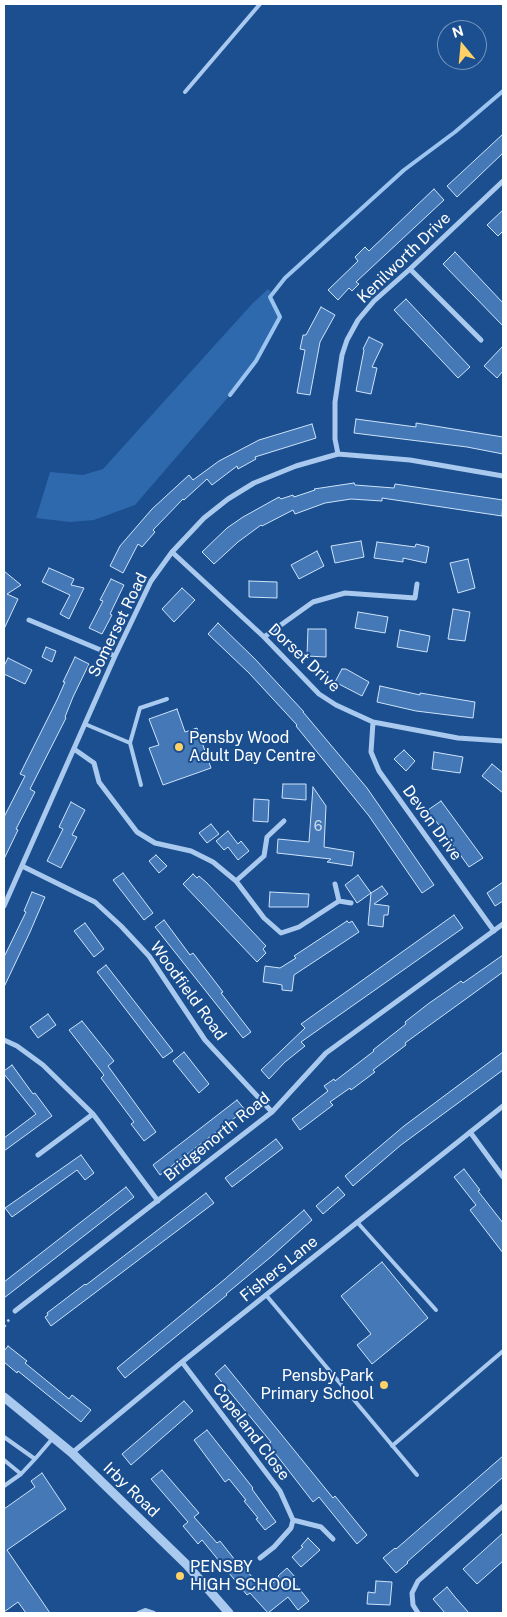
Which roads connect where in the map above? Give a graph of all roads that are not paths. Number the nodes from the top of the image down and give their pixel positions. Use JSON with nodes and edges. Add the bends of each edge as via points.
{"nodes":[{"id":1,"x":260,"y":4,"type":"edge"},
{"id":2,"x":185,"y":92,"type":"dead end"},
{"id":3,"x":503,"y":180,"type":"edge"},
{"id":4,"x":410,"y":269,"type":"junction"},
{"id":5,"x":481,"y":340,"type":"dead end"},
{"id":6,"x":338,"y":454,"type":"junction"},
{"id":7,"x":503,"y":476,"type":"edge"},
{"id":8,"x":172,"y":552,"type":"junction"},
{"id":9,"x":417,"y":584,"type":"dead end"},
{"id":10,"x":29,"y":620,"type":"dead end"},
{"id":11,"x":264,"y":637,"type":"junction"},
{"id":12,"x":115,"y":656,"type":"junction"},
{"id":13,"x":167,"y":699,"type":"dead end"},
{"id":14,"x":373,"y":722,"type":"junction"},
{"id":15,"x":85,"y":724,"type":"junction"},
{"id":16,"x":503,"y":741,"type":"edge"},
{"id":17,"x":130,"y":743,"type":"junction"},
{"id":18,"x":74,"y":750,"type":"junction"},
{"id":19,"x":141,"y":785,"type":"dead end"},
{"id":20,"x":284,"y":821,"type":"dead end"},
{"id":21,"x":22,"y":866,"type":"junction"},
{"id":22,"x":236,"y":881,"type":"junction"},
{"id":23,"x":335,"y":884,"type":"dead end"},
{"id":24,"x":339,"y":901,"type":"junction"},
{"id":25,"x":351,"y":902,"type":"dead end"},
{"id":26,"x":4,"y":906,"type":"edge"},
{"id":27,"x":503,"y":924,"type":"edge"},
{"id":28,"x":494,"y":931,"type":"junction"},
{"id":29,"x":4,"y":1040,"type":"edge"},
{"id":30,"x":503,"y":1106,"type":"edge"},
{"id":31,"x":272,"y":1112,"type":"junction"},
{"id":32,"x":93,"y":1114,"type":"junction"},
{"id":33,"x":470,"y":1132,"type":"junction"},
{"id":34,"x":38,"y":1155,"type":"dead end"},
{"id":35,"x":503,"y":1177,"type":"edge"},
{"id":36,"x":158,"y":1201,"type":"junction"},
{"id":37,"x":357,"y":1222,"type":"junction"},
{"id":38,"x":266,"y":1295,"type":"junction"},
{"id":39,"x":436,"y":1310,"type":"dead end"},
{"id":40,"x":15,"y":1311,"type":"dead end"},
{"id":41,"x":503,"y":1351,"type":"edge"},
{"id":42,"x":182,"y":1362,"type":"junction"},
{"id":43,"x":4,"y":1397,"type":"edge"},
{"id":44,"x":4,"y":1437,"type":"edge"},
{"id":45,"x":53,"y":1438,"type":"junction"},
{"id":46,"x":392,"y":1446,"type":"junction"},
{"id":47,"x":72,"y":1453,"type":"junction"},
{"id":48,"x":35,"y":1459,"type":"junction"},
{"id":49,"x":4,"y":1460,"type":"edge"},
{"id":50,"x":21,"y":1474,"type":"junction"},
{"id":51,"x":417,"y":1475,"type":"dead end"},
{"id":52,"x":4,"y":1486,"type":"edge"},
{"id":53,"x":503,"y":1506,"type":"edge"},
{"id":54,"x":293,"y":1520,"type":"junction"},
{"id":55,"x":333,"y":1539,"type":"dead end"},
{"id":56,"x":260,"y":1558,"type":"dead end"},
{"id":57,"x":138,"y":1613,"type":"edge"},
{"id":58,"x":154,"y":1613,"type":"edge"},
{"id":59,"x":229,"y":1613,"type":"edge"},
{"id":60,"x":418,"y":1613,"type":"edge"}],
"edges":[{"from":1,"to":2,"type":"lane"},
{"from":3,"to":4,"type":"street","name":"Kenilworth Drive"},
{"from":4,"to":5,"type":"street"},
{"from":4,"to":6,"type":"street","name":"Kenilworth Drive","via":[[374,301],[347,340],[335,402]]},
{"from":6,"to":7,"type":"street","name":"Somerset Road","via":[[410,460]]},
{"from":6,"to":8,"type":"street","name":"Somerset Road","via":[[254,483],[204,518]]},
{"from":8,"to":11,"type":"street","name":"Dorset Drive"},
{"from":8,"to":12,"type":"street","name":"Somerset Road","via":[[151,581]]},
{"from":9,"to":11,"type":"street","via":[[414,598],[345,593],[314,602]]},
{"from":10,"to":12,"type":"street"},
{"from":11,"to":14,"type":"street","name":"Dorset Drive","via":[[318,694]]},
{"from":12,"to":15,"type":"street","name":"Somerset Road"},
{"from":13,"to":17,"type":"lane","via":[[140,708]]},
{"from":14,"to":16,"type":"street","name":"Dorset Drive","via":[[458,738]]},
{"from":14,"to":28,"type":"street","name":"Devon Drive","via":[[371,752],[379,771]]},
{"from":15,"to":17,"type":"lane"},
{"from":15,"to":18,"type":"street","name":"Somerset Road"},
{"from":17,"to":19,"type":"lane"},
{"from":18,"to":21,"type":"street","name":"Somerset Road"},
{"from":18,"to":22,"type":"street","via":[[94,763],[99,782],[137,832],[155,843],[191,851],[213,862]]},
{"from":20,"to":22,"type":"street","via":[[267,837],[264,856]]},
{"from":21,"to":26,"type":"street","name":"Somerset Road"},
{"from":21,"to":31,"type":"street","name":"Woodfield Road","via":[[95,902],[121,926],[149,956],[205,1040]]},
{"from":22,"to":24,"type":"street","via":[[264,918],[281,933],[299,927]]},
{"from":23,"to":24,"type":"street"},
{"from":24,"to":25,"type":"street"},
{"from":27,"to":28,"type":"street","name":"Bridgenorth Road"},
{"from":28,"to":31,"type":"street","name":"Bridgenorth Road","via":[[326,1053]]},
{"from":29,"to":32,"type":"street","via":[[43,1065]]},
{"from":30,"to":33,"type":"street","name":"Fishers Lane"},
{"from":31,"to":36,"type":"street","name":"Bridgenorth Road"},
{"from":32,"to":34,"type":"street"},
{"from":32,"to":36,"type":"street"},
{"from":33,"to":35,"type":"street"},
{"from":33,"to":37,"type":"street","name":"Fishers Lane"},
{"from":36,"to":40,"type":"street","name":"Bridgenorth Road"},
{"from":37,"to":38,"type":"street","name":"Fishers Lane"},
{"from":37,"to":39,"type":"lane"},
{"from":38,"to":42,"type":"street","name":"Fishers Lane"},
{"from":38,"to":46,"type":"lane"},
{"from":41,"to":46,"type":"lane"},
{"from":42,"to":47,"type":"street","name":"Fishers Lane"},
{"from":42,"to":54,"type":"street","name":"Copeland Close","via":[[280,1491]]},
{"from":43,"to":45,"type":"street","name":"Irby Road"},
{"from":44,"to":48,"type":"lane"},
{"from":45,"to":47,"type":"street","name":"Irby Road"},
{"from":45,"to":48,"type":"lane"},
{"from":46,"to":51,"type":"lane"},
{"from":47,"to":59,"type":"street","name":"Irby Road","via":[[187,1565]]},
{"from":48,"to":50,"type":"lane"},
{"from":49,"to":50,"type":"lane"},
{"from":50,"to":52,"type":"lane"},
{"from":53,"to":60,"type":"street","via":[[418,1581],[412,1593]]},
{"from":54,"to":55,"type":"street","via":[[321,1527]]},
{"from":54,"to":56,"type":"street","via":[[291,1528]]},
{"from":57,"to":58,"type":"lane","via":[[145,1610]]}]}
